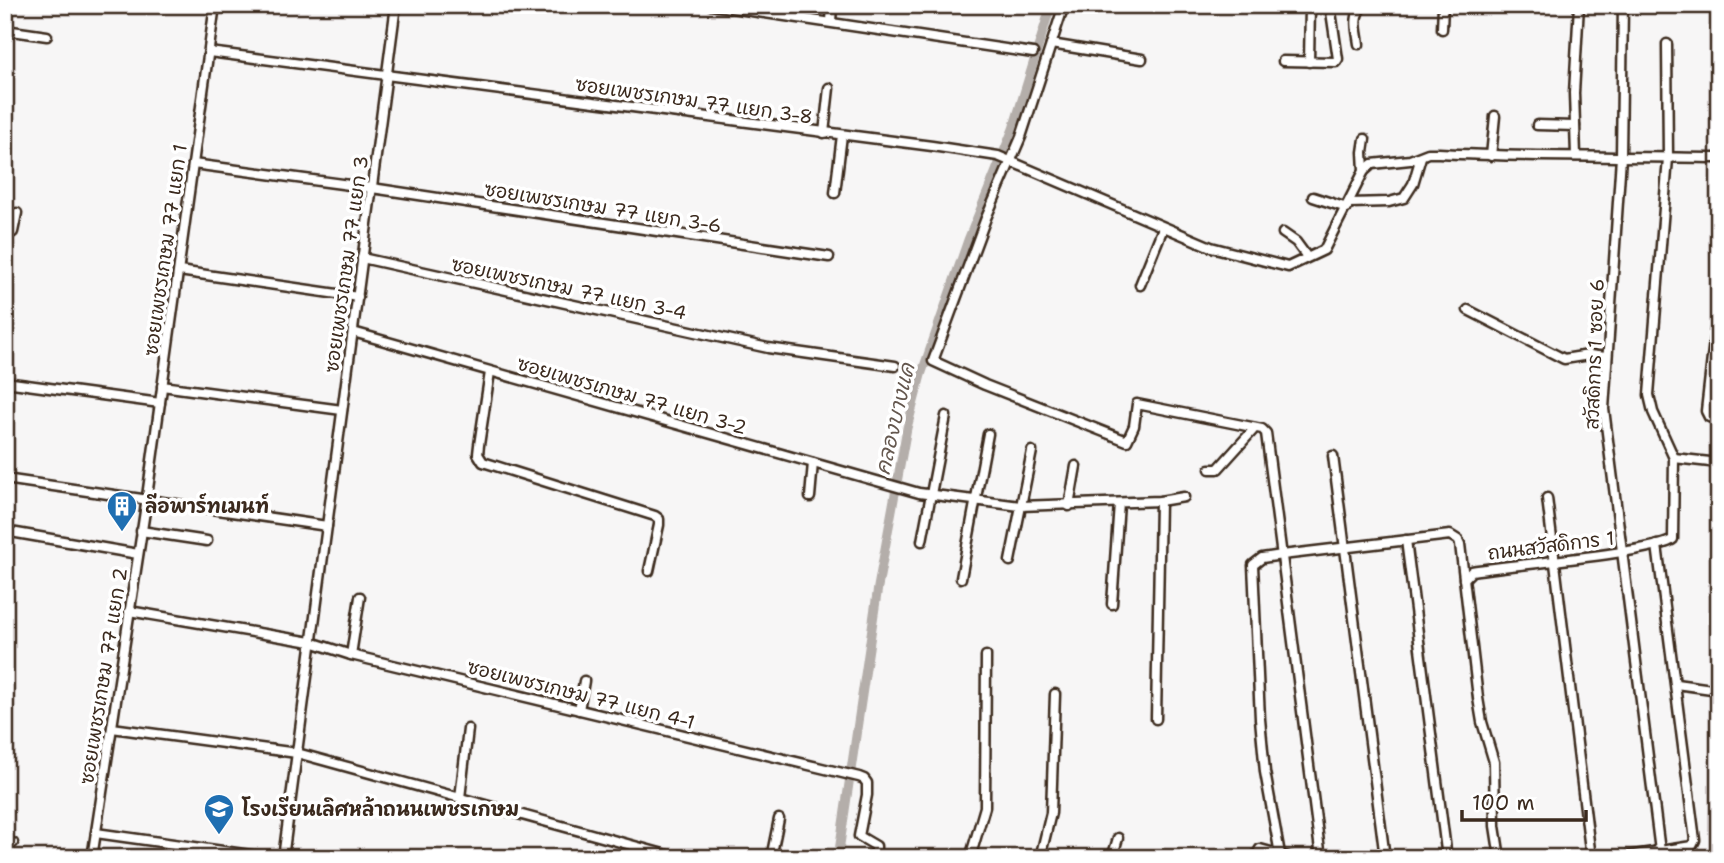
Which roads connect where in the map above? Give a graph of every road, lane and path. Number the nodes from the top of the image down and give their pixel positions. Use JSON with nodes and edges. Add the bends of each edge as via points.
{"nodes":[{"id":1,"x":215,"y":5,"type":"edge"},
{"id":2,"x":396,"y":5,"type":"edge"},
{"id":3,"x":711,"y":5,"type":"edge"},
{"id":4,"x":832,"y":5,"type":"edge"},
{"id":5,"x":1064,"y":5,"type":"edge"},
{"id":6,"x":1310,"y":5,"type":"edge"},
{"id":7,"x":1330,"y":5,"type":"edge"},
{"id":8,"x":1364,"y":5,"type":"edge"},
{"id":9,"x":1443,"y":5,"type":"edge"},
{"id":10,"x":1579,"y":5,"type":"edge"},
{"id":11,"x":1623,"y":5,"type":"edge"},
{"id":12,"x":831,"y":22,"type":"junction"},
{"id":13,"x":1442,"y":29,"type":"dead end"},
{"id":14,"x":5,"y":30,"type":"edge"},
{"id":15,"x":47,"y":36,"type":"dead end"},
{"id":16,"x":1051,"y":44,"type":"junction"},
{"id":17,"x":1359,"y":44,"type":"dead end"},
{"id":18,"x":1667,"y":44,"type":"dead end"},
{"id":19,"x":209,"y":52,"type":"junction"},
{"id":20,"x":1033,"y":52,"type":"dead end"},
{"id":21,"x":1142,"y":59,"type":"dead end"},
{"id":22,"x":1283,"y":61,"type":"dead end"},
{"id":23,"x":1309,"y":62,"type":"junction"},
{"id":24,"x":387,"y":75,"type":"junction"},
{"id":25,"x":829,"y":88,"type":"dead end"},
{"id":26,"x":1495,"y":116,"type":"dead end"},
{"id":27,"x":1537,"y":125,"type":"dead end"},
{"id":28,"x":1575,"y":125,"type":"junction"},
{"id":29,"x":824,"y":133,"type":"junction"},
{"id":30,"x":842,"y":135,"type":"junction"},
{"id":31,"x":1366,"y":139,"type":"dead end"},
{"id":32,"x":1490,"y":156,"type":"junction"},
{"id":33,"x":1576,"y":156,"type":"junction"},
{"id":34,"x":1421,"y":157,"type":"junction"},
{"id":35,"x":1621,"y":157,"type":"junction"},
{"id":36,"x":1668,"y":158,"type":"junction"},
{"id":37,"x":1719,"y":158,"type":"edge"},
{"id":38,"x":1012,"y":162,"type":"junction"},
{"id":39,"x":193,"y":164,"type":"junction"},
{"id":40,"x":1364,"y":171,"type":"junction"},
{"id":41,"x":372,"y":188,"type":"junction"},
{"id":42,"x":835,"y":193,"type":"dead end"},
{"id":43,"x":1313,"y":197,"type":"dead end"},
{"id":44,"x":1348,"y":205,"type":"junction"},
{"id":45,"x":16,"y":213,"type":"dead end"},
{"id":46,"x":1163,"y":228,"type":"junction"},
{"id":47,"x":1283,"y":233,"type":"dead end"},
{"id":48,"x":5,"y":237,"type":"edge"},
{"id":49,"x":829,"y":257,"type":"dead end"},
{"id":50,"x":1307,"y":257,"type":"junction"},
{"id":51,"x":362,"y":258,"type":"junction"},
{"id":52,"x":179,"y":271,"type":"junction"},
{"id":53,"x":1140,"y":285,"type":"dead end"},
{"id":54,"x":1719,"y":296,"type":"edge"},
{"id":55,"x":358,"y":297,"type":"junction"},
{"id":56,"x":1468,"y":310,"type":"dead end"},
{"id":57,"x":353,"y":332,"type":"junction"},
{"id":58,"x":1606,"y":357,"type":"junction"},
{"id":59,"x":895,"y":366,"type":"dead end"},
{"id":60,"x":490,"y":372,"type":"junction"},
{"id":61,"x":5,"y":382,"type":"edge"},
{"id":62,"x":162,"y":386,"type":"junction"},
{"id":63,"x":160,"y":403,"type":"junction"},
{"id":64,"x":342,"y":410,"type":"junction"},
{"id":65,"x":946,"y":415,"type":"dead end"},
{"id":66,"x":1719,"y":421,"type":"edge"},
{"id":67,"x":1255,"y":428,"type":"junction"},
{"id":68,"x":988,"y":434,"type":"dead end"},
{"id":69,"x":1031,"y":451,"type":"dead end"},
{"id":70,"x":1333,"y":456,"type":"dead end"},
{"id":71,"x":1674,"y":458,"type":"junction"},
{"id":72,"x":813,"y":463,"type":"junction"},
{"id":73,"x":1719,"y":463,"type":"edge"},
{"id":74,"x":1076,"y":466,"type":"dead end"},
{"id":75,"x":1210,"y":469,"type":"dead end"},
{"id":76,"x":5,"y":479,"type":"edge"},
{"id":77,"x":932,"y":495,"type":"junction"},
{"id":78,"x":810,"y":497,"type":"dead end"},
{"id":79,"x":1184,"y":497,"type":"dead end"},
{"id":80,"x":1547,"y":498,"type":"dead end"},
{"id":81,"x":146,"y":499,"type":"junction"},
{"id":82,"x":975,"y":501,"type":"junction"},
{"id":83,"x":1160,"y":501,"type":"junction"},
{"id":84,"x":1119,"y":503,"type":"junction"},
{"id":85,"x":1020,"y":506,"type":"junction"},
{"id":86,"x":1069,"y":506,"type":"junction"},
{"id":87,"x":327,"y":526,"type":"junction"},
{"id":88,"x":5,"y":531,"type":"edge"},
{"id":89,"x":141,"y":531,"type":"junction"},
{"id":90,"x":1406,"y":540,"type":"junction"},
{"id":91,"x":207,"y":541,"type":"dead end"},
{"id":92,"x":922,"y":541,"type":"dead end"},
{"id":93,"x":1657,"y":545,"type":"junction"},
{"id":94,"x":1344,"y":548,"type":"junction"},
{"id":95,"x":1621,"y":552,"type":"junction"},
{"id":96,"x":138,"y":554,"type":"junction"},
{"id":97,"x":1282,"y":555,"type":"junction"},
{"id":98,"x":1010,"y":561,"type":"dead end"},
{"id":99,"x":1554,"y":561,"type":"junction"},
{"id":100,"x":649,"y":571,"type":"dead end"},
{"id":101,"x":961,"y":578,"type":"dead end"},
{"id":102,"x":1464,"y":579,"type":"junction"},
{"id":103,"x":360,"y":597,"type":"dead end"},
{"id":104,"x":1112,"y":604,"type":"dead end"},
{"id":105,"x":130,"y":611,"type":"junction"},
{"id":106,"x":311,"y":642,"type":"junction"},
{"id":107,"x":351,"y":654,"type":"junction"},
{"id":108,"x":986,"y":656,"type":"dead end"},
{"id":109,"x":584,"y":681,"type":"dead end"},
{"id":110,"x":1676,"y":684,"type":"junction"},
{"id":111,"x":1719,"y":690,"type":"edge"},
{"id":112,"x":1055,"y":694,"type":"dead end"},
{"id":113,"x":579,"y":710,"type":"junction"},
{"id":114,"x":1156,"y":719,"type":"dead end"},
{"id":115,"x":111,"y":728,"type":"junction"},
{"id":116,"x":468,"y":729,"type":"dead end"},
{"id":117,"x":297,"y":753,"type":"junction"},
{"id":118,"x":460,"y":798,"type":"junction"},
{"id":119,"x":779,"y":819,"type":"dead end"},
{"id":120,"x":96,"y":833,"type":"junction"},
{"id":121,"x":1118,"y":838,"type":"dead end"},
{"id":122,"x":1660,"y":851,"type":"junction"},
{"id":123,"x":1280,"y":854,"type":"junction"},
{"id":124,"x":1256,"y":855,"type":"edge"},
{"id":125,"x":92,"y":858,"type":"edge"},
{"id":126,"x":273,"y":858,"type":"edge"},
{"id":127,"x":283,"y":858,"type":"edge"},
{"id":128,"x":678,"y":858,"type":"edge"},
{"id":129,"x":771,"y":858,"type":"edge"},
{"id":130,"x":876,"y":858,"type":"edge"},
{"id":131,"x":970,"y":858,"type":"edge"},
{"id":132,"x":1040,"y":858,"type":"edge"},
{"id":133,"x":1112,"y":858,"type":"edge"},
{"id":134,"x":1292,"y":858,"type":"edge"},
{"id":135,"x":1321,"y":858,"type":"edge"},
{"id":136,"x":1385,"y":858,"type":"edge"},
{"id":137,"x":1447,"y":858,"type":"edge"},
{"id":138,"x":1500,"y":858,"type":"edge"},
{"id":139,"x":1591,"y":858,"type":"edge"},
{"id":140,"x":1615,"y":858,"type":"edge"}],
"edges":[{"from":1,"to":19,"type":"street","name":"ซอยเพชรเกษม 77 แยก 1"},
{"from":2,"to":24,"type":"street","name":"ซอยเพชรเกษม 77 แยก 3"},
{"from":3,"to":12,"type":"street"},
{"from":4,"to":12,"type":"street"},
{"from":5,"to":16,"type":"street"},
{"from":6,"to":23,"type":"street"},
{"from":7,"to":23,"type":"street","via":[[1338,59]]},
{"from":8,"to":17,"type":"street","via":[[1356,21]]},
{"from":9,"to":13,"type":"street"},
{"from":10,"to":28,"type":"street"},
{"from":11,"to":35,"type":"street","name":"สวัสดิการ 1 ซอย 6"},
{"from":12,"to":20,"type":"street"},
{"from":14,"to":15,"type":"street"},
{"from":16,"to":21,"type":"street"},
{"from":16,"to":38,"type":"street"},
{"from":18,"to":36,"type":"street"},
{"from":19,"to":24,"type":"street","name":"ซอยเพชรเกษม 77 แยก 3-8"},
{"from":19,"to":39,"type":"street","name":"ซอยเพชรเกษม 77 แยก 1"},
{"from":22,"to":23,"type":"street"},
{"from":24,"to":29,"type":"street","name":"ซอยเพชรเกษม 77 แยก 3-8"},
{"from":24,"to":41,"type":"street","name":"ซอยเพชรเกษม 77 แยก 3"},
{"from":25,"to":29,"type":"street"},
{"from":26,"to":32,"type":"street"},
{"from":27,"to":28,"type":"street"},
{"from":28,"to":33,"type":"street"},
{"from":29,"to":30,"type":"street","name":"ซอยเพชรเกษม 77 แยก 3-8"},
{"from":30,"to":38,"type":"street","name":"ซอยเพชรเกษม 77 แยก 3-8","via":[[998,156]]},
{"from":30,"to":42,"type":"street"},
{"from":31,"to":40,"type":"street"},
{"from":32,"to":33,"type":"street"},
{"from":32,"to":34,"type":"street","via":[[1428,153]]},
{"from":33,"to":35,"type":"street"},
{"from":34,"to":40,"type":"street","via":[[1378,162]]},
{"from":34,"to":44,"type":"street","via":[[1404,198]]},
{"from":35,"to":36,"type":"street"},
{"from":35,"to":58,"type":"street","name":"สวัสดิการ 1 ซอย 6"},
{"from":36,"to":37,"type":"street"},
{"from":36,"to":71,"type":"street","via":[[1649,396]]},
{"from":38,"to":46,"type":"street","name":"ซอยเพชรเกษม 77 แยก 3-8"},
{"from":38,"to":67,"type":"street","via":[[986,218],[933,361],[1127,441],[1137,404]]},
{"from":39,"to":41,"type":"street","name":"ซอยเพชรเกษม 77 แยก 3-6"},
{"from":39,"to":52,"type":"street","name":"ซอยเพชรเกษม 77 แยก 1"},
{"from":40,"to":44,"type":"street"},
{"from":41,"to":49,"type":"street","name":"ซอยเพชรเกษม 77 แยก 3-6"},
{"from":41,"to":51,"type":"street","name":"ซอยเพชรเกษม 77 แยก 3"},
{"from":43,"to":44,"type":"street"},
{"from":44,"to":50,"type":"street","via":[[1324,250]]},
{"from":45,"to":48,"type":"street","via":[[13,232]]},
{"from":46,"to":50,"type":"street","name":"ซอยเพชรเกษม 77 แยก 3-8","via":[[1279,266],[1288,267]]},
{"from":46,"to":53,"type":"street"},
{"from":47,"to":50,"type":"street"},
{"from":51,"to":55,"type":"street","name":"ซอยเพชรเกษม 77 แยก 3"},
{"from":51,"to":59,"type":"street","name":"ซอยเพชรเกษม 77 แยก 3-4","via":[[768,348]]},
{"from":52,"to":55,"type":"street"},
{"from":52,"to":62,"type":"street","name":"ซอยเพชรเกษม 77 แยก 1"},
{"from":54,"to":66,"type":"street","via":[[1706,411]]},
{"from":55,"to":57,"type":"street","name":"ซอยเพชรเกษม 77 แยก 3"},
{"from":56,"to":58,"type":"street","via":[[1564,359]]},
{"from":57,"to":60,"type":"street","name":"ซอยเพชรเกษม 77 แยก 3-2"},
{"from":57,"to":64,"type":"street","name":"ซอยเพชรเกษม 77 แยก 3"},
{"from":58,"to":95,"type":"street","name":"สวัสดิการ 1 ซอย 6","via":[[1605,419]]},
{"from":60,"to":72,"type":"street","name":"ซอยเพชรเกษม 77 แยก 3-2"},
{"from":60,"to":100,"type":"street","via":[[478,454],[483,462],[659,519]]},
{"from":61,"to":63,"type":"street"},
{"from":62,"to":63,"type":"street","name":"ซอยเพชรเกษม 77 แยก 1"},
{"from":62,"to":64,"type":"street"},
{"from":63,"to":81,"type":"street","name":"ซอยเพชรเกษม 77 แยก 1"},
{"from":64,"to":87,"type":"street","name":"ซอยเพชรเกษม 77 แยก 3"},
{"from":65,"to":77,"type":"street"},
{"from":67,"to":75,"type":"street","via":[[1218,469]]},
{"from":67,"to":97,"type":"street","via":[[1262,429],[1267,438]]},
{"from":68,"to":82,"type":"street"},
{"from":69,"to":85,"type":"street"},
{"from":70,"to":94,"type":"street"},
{"from":71,"to":73,"type":"street"},
{"from":71,"to":93,"type":"street","via":[[1673,539]]},
{"from":72,"to":77,"type":"street","name":"ซอยเพชรเกษม 77 แยก 3-2"},
{"from":72,"to":78,"type":"street"},
{"from":74,"to":86,"type":"street"},
{"from":76,"to":81,"type":"street"},
{"from":77,"to":82,"type":"street","name":"ซอยเพชรเกษม 77 แยก 3-2"},
{"from":77,"to":92,"type":"street"},
{"from":79,"to":83,"type":"street","name":"ซอยเพชรเกษม 77 แยก 3-2"},
{"from":80,"to":99,"type":"street"},
{"from":81,"to":87,"type":"street"},
{"from":81,"to":89,"type":"street","name":"ซอยเพชรเกษม 77 แยก 2"},
{"from":82,"to":85,"type":"street","name":"ซอยเพชรเกษม 77 แยก 3-2"},
{"from":82,"to":101,"type":"street"},
{"from":83,"to":84,"type":"street","name":"ซอยเพชรเกษม 77 แยก 3-2"},
{"from":83,"to":114,"type":"street"},
{"from":84,"to":86,"type":"street","name":"ซอยเพชรเกษม 77 แยก 3-2"},
{"from":84,"to":104,"type":"street"},
{"from":85,"to":86,"type":"street","name":"ซอยเพชรเกษม 77 แยก 3-2"},
{"from":85,"to":98,"type":"street"},
{"from":87,"to":106,"type":"street","name":"ซอยเพชรเกษม 77 แยก 3"},
{"from":88,"to":96,"type":"street"},
{"from":89,"to":91,"type":"street"},
{"from":89,"to":96,"type":"street","name":"ซอยเพชรเกษม 77 แยก 2"},
{"from":90,"to":94,"type":"street"},
{"from":90,"to":102,"type":"street","via":[[1454,537],[1460,544]]},
{"from":90,"to":137,"type":"street"},
{"from":93,"to":95,"type":"street","name":"ถนนสวัสดิการ 1"},
{"from":93,"to":110,"type":"street"},
{"from":94,"to":97,"type":"street"},
{"from":94,"to":136,"type":"street"},
{"from":95,"to":99,"type":"street","name":"ถนนสวัสดิการ 1"},
{"from":95,"to":122,"type":"street","name":"สวัสดิการ 1 ซอย 6"},
{"from":96,"to":105,"type":"street","name":"ซอยเพชรเกษม 77 แยก 2"},
{"from":97,"to":123,"type":"street","via":[[1262,558],[1252,570],[1263,746]]},
{"from":97,"to":135,"type":"street"},
{"from":99,"to":102,"type":"street","name":"ถนนสวัสดิการ 1","via":[[1472,571]]},
{"from":99,"to":139,"type":"street"},
{"from":102,"to":138,"type":"street","via":[[1478,698],[1494,762]]},
{"from":103,"to":107,"type":"street"},
{"from":105,"to":106,"type":"street","name":"ซอยเพชรเกษม 77 แยก 4-1"},
{"from":105,"to":115,"type":"street","name":"ซอยเพชรเกษม 77 แยก 2"},
{"from":106,"to":107,"type":"street","name":"ซอยเพชรเกษม 77 แยก 4-1"},
{"from":106,"to":117,"type":"street","name":"ซอยเพชรเกษม 77 แยก 3"},
{"from":107,"to":113,"type":"street","name":"ซอยเพชรเกษม 77 แยก 4-1"},
{"from":108,"to":131,"type":"street","via":[[985,807]]},
{"from":109,"to":113,"type":"street"},
{"from":110,"to":111,"type":"street"},
{"from":110,"to":122,"type":"street","via":[[1695,844]]},
{"from":112,"to":132,"type":"street","via":[[1051,813]]},
{"from":113,"to":130,"type":"street","name":"ซอยเพชรเกษม 77 แยก 4-1","via":[[864,779],[867,788],[859,836],[876,846]]},
{"from":115,"to":117,"type":"street"},
{"from":115,"to":120,"type":"street","name":"ซอยเพชรเกษม 77 แยก 2"},
{"from":116,"to":118,"type":"street"},
{"from":117,"to":118,"type":"street"},
{"from":117,"to":127,"type":"street","name":"ซอยเพชรเกษม 77 แยก 3"},
{"from":118,"to":128,"type":"street"},
{"from":119,"to":129,"type":"street"},
{"from":120,"to":125,"type":"street","name":"ซอยเพชรเกษม 77 แยก 2"},
{"from":120,"to":126,"type":"street"},
{"from":121,"to":133,"type":"street"},
{"from":122,"to":140,"type":"street"},
{"from":123,"to":124,"type":"street","via":[[1264,850]]},
{"from":123,"to":134,"type":"street"}]}
